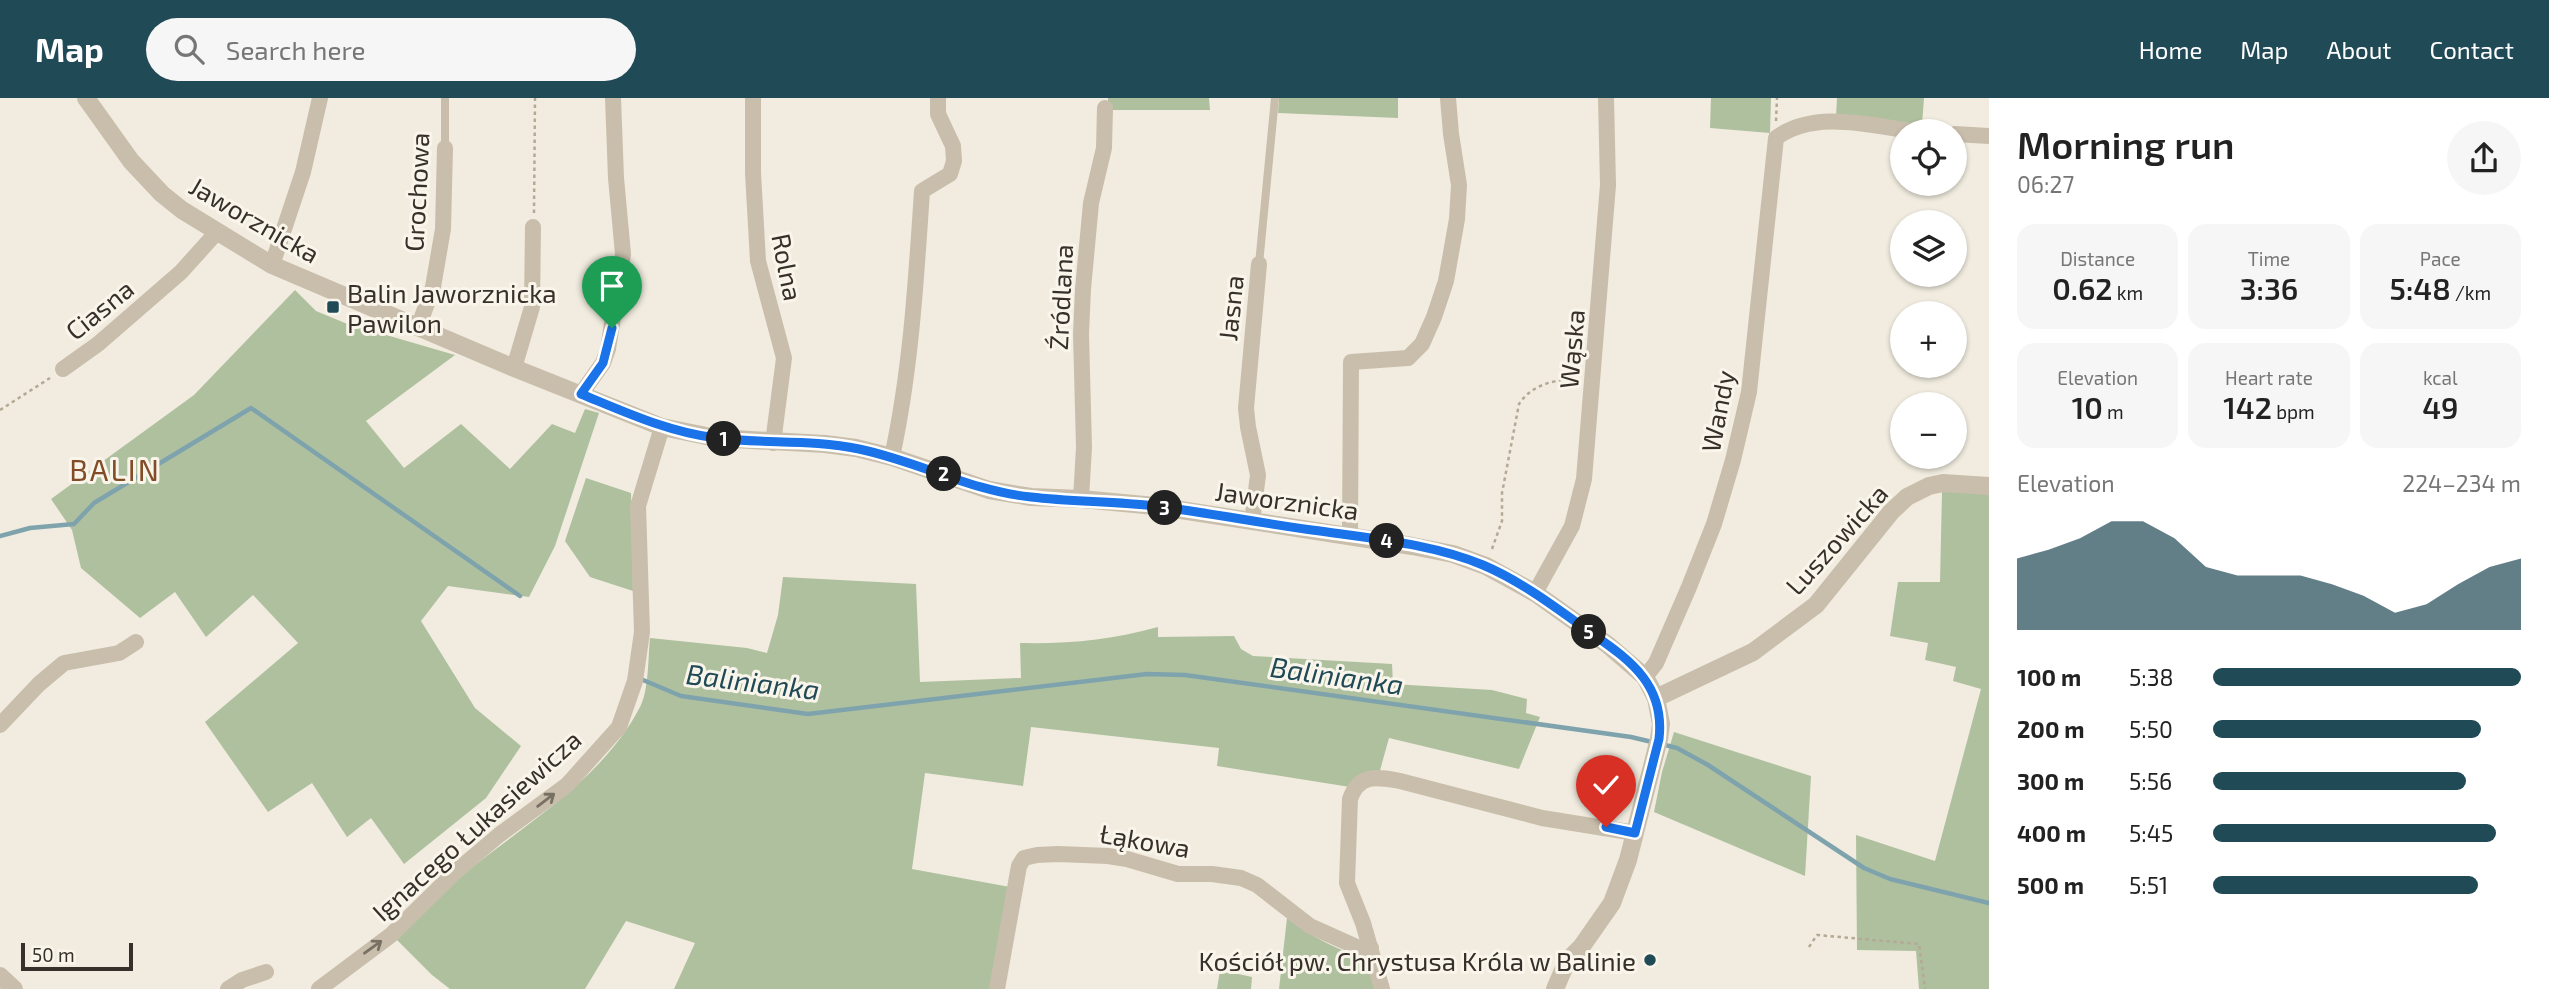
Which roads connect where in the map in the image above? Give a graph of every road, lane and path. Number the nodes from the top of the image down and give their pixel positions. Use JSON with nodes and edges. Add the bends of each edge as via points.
{"nodes":[{"id":1,"x":86,"y":98,"type":"edge"},
{"id":2,"x":320,"y":98,"type":"edge"},
{"id":3,"x":445,"y":98,"type":"edge"},
{"id":4,"x":535,"y":98,"type":"edge"},
{"id":5,"x":614,"y":98,"type":"edge"},
{"id":6,"x":753,"y":98,"type":"edge"},
{"id":7,"x":938,"y":98,"type":"edge"},
{"id":8,"x":1275,"y":98,"type":"edge"},
{"id":9,"x":1448,"y":98,"type":"edge"},
{"id":10,"x":1606,"y":98,"type":"edge"},
{"id":11,"x":1777,"y":98,"type":"edge"},
{"id":12,"x":1105,"y":103,"type":"edge"},
{"id":13,"x":1890,"y":128,"type":"edge"},
{"id":14,"x":1967,"y":135,"type":"edge"},
{"id":15,"x":1989,"y":136,"type":"edge"},
{"id":16,"x":1776,"y":138,"type":"junction"},
{"id":17,"x":445,"y":148,"type":"joint"},
{"id":18,"x":533,"y":226,"type":"joint"},
{"id":19,"x":217,"y":232,"type":"junction"},
{"id":20,"x":1259,"y":264,"type":"joint"},
{"id":21,"x":272,"y":265,"type":"junction"},
{"id":22,"x":418,"y":328,"type":"junction"},
{"id":23,"x":514,"y":368,"type":"junction"},
{"id":24,"x":63,"y":369,"type":"joint"},
{"id":25,"x":1592,"y":380,"type":"junction"},
{"id":26,"x":581,"y":394,"type":"junction"},
{"id":27,"x":0,"y":410,"type":"edge"},
{"id":28,"x":662,"y":427,"type":"junction"},
{"id":29,"x":773,"y":443,"type":"junction"},
{"id":30,"x":892,"y":457,"type":"junction"},
{"id":31,"x":1989,"y":486,"type":"edge"},
{"id":32,"x":1081,"y":499,"type":"junction"},
{"id":33,"x":1252,"y":522,"type":"junction"},
{"id":34,"x":1350,"y":536,"type":"junction"},
{"id":35,"x":1486,"y":566,"type":"junction"},
{"id":36,"x":1535,"y":593,"type":"junction"},
{"id":37,"x":136,"y":642,"type":"dead end"},
{"id":38,"x":1645,"y":677,"type":"junction"},
{"id":39,"x":1656,"y":698,"type":"junction"},
{"id":40,"x":0,"y":726,"type":"edge"},
{"id":41,"x":1594,"y":766,"type":"dead end"},
{"id":42,"x":1640,"y":773,"type":"dead end"},
{"id":43,"x":1635,"y":833,"type":"junction"},
{"id":44,"x":1809,"y":947,"type":"dead end"},
{"id":45,"x":1371,"y":948,"type":"junction"},
{"id":46,"x":267,"y":972,"type":"dead end"},
{"id":47,"x":0,"y":976,"type":"edge"},
{"id":48,"x":14,"y":989,"type":"edge"},
{"id":49,"x":228,"y":989,"type":"edge"},
{"id":50,"x":319,"y":989,"type":"edge"},
{"id":51,"x":997,"y":989,"type":"edge"},
{"id":52,"x":1382,"y":989,"type":"edge"},
{"id":53,"x":1555,"y":989,"type":"edge"},
{"id":54,"x":1925,"y":989,"type":"edge"}],
"edges":[{"from":1,"to":19,"type":"street","name":"Jaworznicka","via":[[131,161],[162,194]]},
{"from":2,"to":21,"type":"street","via":[[303,172]]},
{"from":3,"to":17,"type":"lane","name":"Grochowa"},
{"from":4,"to":18,"type":"path"},
{"from":5,"to":26,"type":"street","via":[[623,254],[608,349]]},
{"from":6,"to":29,"type":"street","name":"Rolna","via":[[758,261],[784,358]]},
{"from":7,"to":30,"type":"street","via":[[938,114],[953,146],[954,161],[950,174],[922,191],[911,347]]},
{"from":8,"to":20,"type":"lane","name":"Jasna"},
{"from":9,"to":34,"type":"street","via":[[1460,185],[1446,281],[1422,344],[1408,358],[1351,362]]},
{"from":10,"to":25,"type":"street","name":"Wąska","via":[[1608,185]]},
{"from":11,"to":16,"type":"path"},
{"from":12,"to":32,"type":"street","name":"Źródlana","via":[[1104,148],[1091,203],[1083,289]]},
{"from":13,"to":16,"type":"street","via":[[1817,123],[1798,126]]},
{"from":14,"to":15,"type":"street"},
{"from":16,"to":38,"type":"street","name":"Wandy","via":[[1749,392],[1733,460],[1689,587],[1656,663]]},
{"from":17,"to":22,"type":"street","name":"Grochowa","via":[[443,229],[433,287]]},
{"from":18,"to":23,"type":"street","via":[[532,307]]},
{"from":19,"to":21,"type":"street","name":"Jaworznicka"},
{"from":19,"to":24,"type":"street","name":"Ciasna","via":[[181,272]]},
{"from":20,"to":33,"type":"street","name":"Jasna","via":[[1246,408],[1258,475]]},
{"from":21,"to":22,"type":"street","name":"Jaworznicka"},
{"from":22,"to":23,"type":"street","name":"Jaworznicka"},
{"from":23,"to":26,"type":"street","name":"Jaworznicka"},
{"from":24,"to":27,"type":"path","name":"Ciasna"},
{"from":25,"to":35,"type":"path","via":[[1562,379],[1535,387],[1519,404],[1502,521]]},
{"from":25,"to":36,"type":"street","name":"Wąska","via":[[1580,503],[1565,541]]},
{"from":26,"to":28,"type":"street","name":"Jaworznicka"},
{"from":28,"to":29,"type":"street","name":"Jaworznicka"},
{"from":50,"to":28,"type":"street","name":"Ignacego Łukasiewicza","one_way":true,"via":[[391,935],[499,835],[567,785],[618,727],[636,676],[642,632],[638,506]]},
{"from":29,"to":30,"type":"street","name":"Jaworznicka","via":[[825,444]]},
{"from":30,"to":32,"type":"street","name":"Jaworznicka","via":[[989,490]]},
{"from":31,"to":39,"type":"street","name":"Luszowicka","via":[[1943,483],[1907,497],[1816,605],[1753,652]]},
{"from":32,"to":33,"type":"street","name":"Jaworznicka"},
{"from":33,"to":34,"type":"street","name":"Jaworznicka"},
{"from":34,"to":35,"type":"street","name":"Jaworznicka","via":[[1453,554]]},
{"from":35,"to":36,"type":"street","name":"Jaworznicka"},
{"from":36,"to":38,"type":"street","name":"Jaworznicka"},
{"from":37,"to":40,"type":"street","via":[[118,653],[64,663]]},
{"from":38,"to":39,"type":"street","name":"Jaworznicka"},
{"from":39,"to":43,"type":"street","via":[[1661,724]]},
{"from":41,"to":42,"type":"path"},
{"from":43,"to":45,"type":"street","via":[[1542,818],[1380,777],[1363,781],[1353,788],[1350,799],[1347,883]]},
{"from":43,"to":53,"type":"street","via":[[1612,903],[1567,961]]},
{"from":44,"to":54,"type":"path","via":[[1817,935],[1919,944]]},
{"from":45,"to":51,"type":"street","name":"Łąkowa","via":[[1359,948],[1310,926],[1257,884],[1241,877],[1178,874],[1108,856],[1037,855],[1024,858],[1019,866]]},
{"from":45,"to":52,"type":"street"},
{"from":46,"to":49,"type":"street"},
{"from":47,"to":48,"type":"street"}]}
